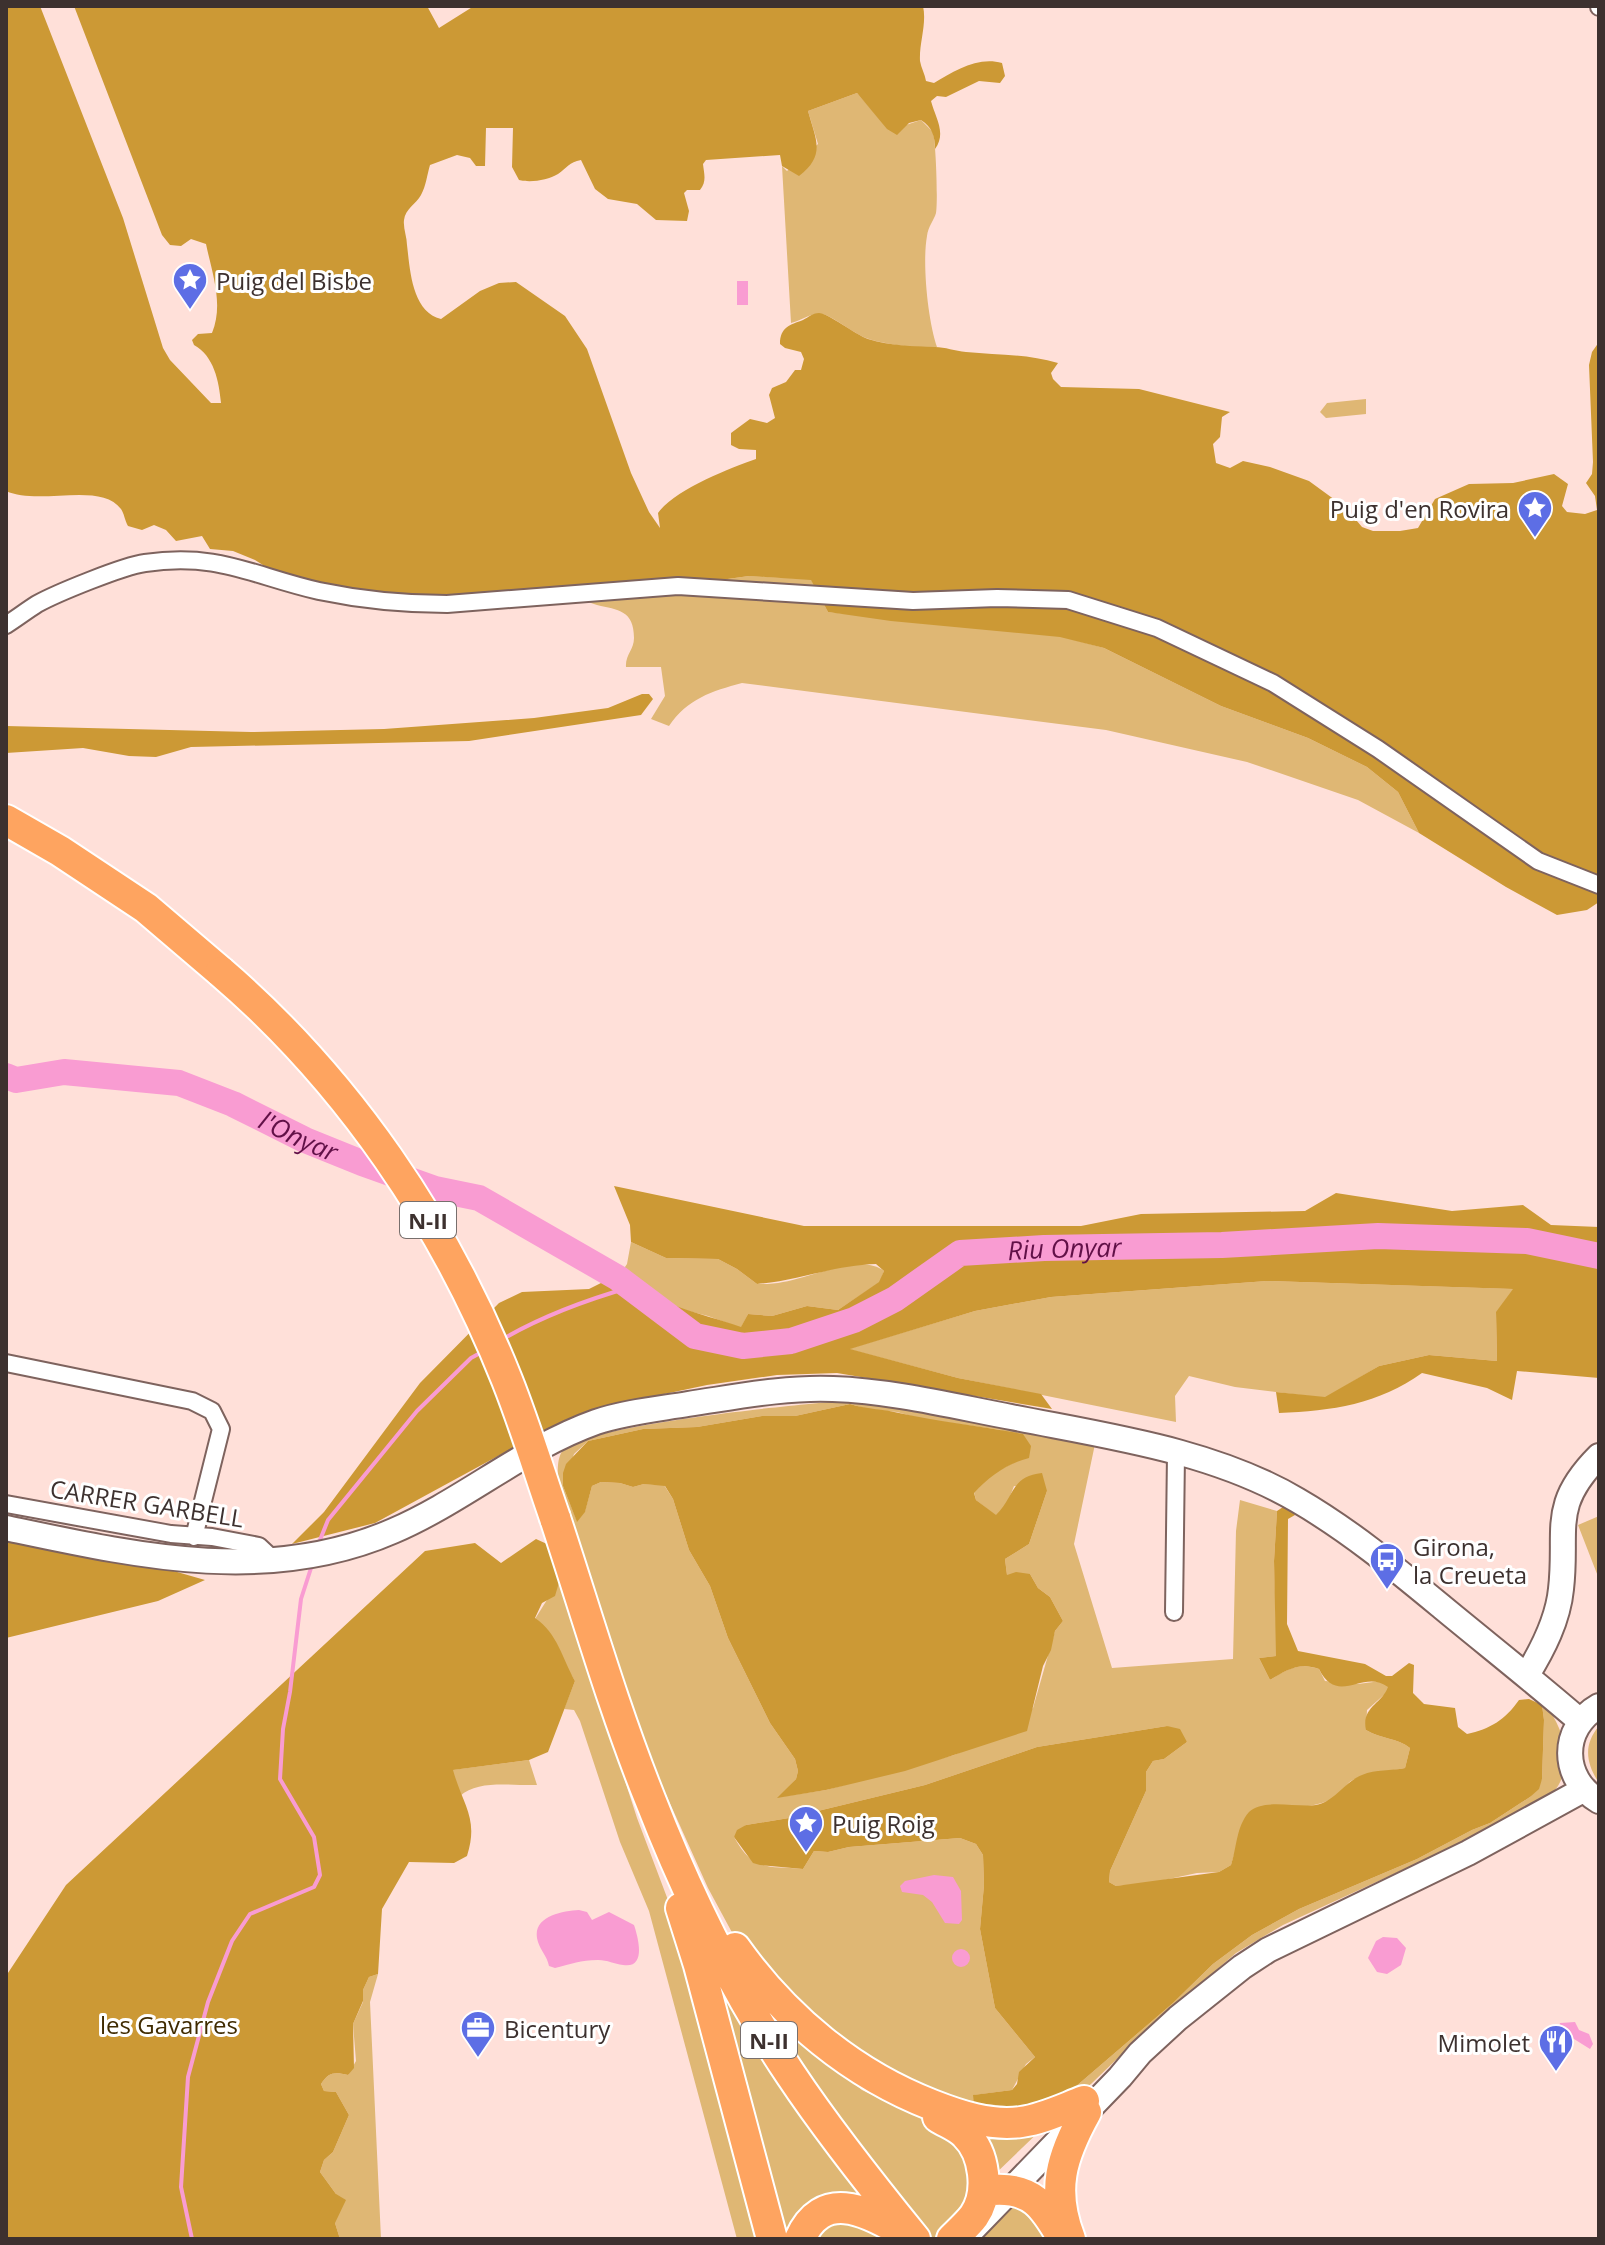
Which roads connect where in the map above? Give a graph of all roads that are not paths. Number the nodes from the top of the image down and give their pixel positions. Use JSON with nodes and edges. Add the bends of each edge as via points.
{"nodes":[{"id":1,"x":6,"y":625,"type":"edge"},
{"id":2,"x":6,"y":820,"type":"edge"},
{"id":3,"x":1599,"y":885,"type":"edge"},
{"id":4,"x":6,"y":1363,"type":"edge"},
{"id":5,"x":1176,"y":1454,"type":"junction"},
{"id":6,"x":1599,"y":1456,"type":"edge"},
{"id":7,"x":6,"y":1504,"type":"edge"},
{"id":8,"x":6,"y":1528,"type":"edge"},
{"id":9,"x":194,"y":1537,"type":"junction"},
{"id":10,"x":275,"y":1561,"type":"junction"},
{"id":11,"x":1174,"y":1612,"type":"dead end"},
{"id":12,"x":1527,"y":1675,"type":"junction"},
{"id":13,"x":1590,"y":1714,"type":"edge"},
{"id":14,"x":643,"y":1783,"type":"junction"},
{"id":15,"x":1591,"y":1796,"type":"edge"},
{"id":16,"x":658,"y":1819,"type":"junction"},
{"id":17,"x":911,"y":2097,"type":"junction"},
{"id":18,"x":1085,"y":2107,"type":"junction"},
{"id":19,"x":995,"y":2194,"type":"junction"},
{"id":20,"x":772,"y":2239,"type":"edge"},
{"id":21,"x":800,"y":2239,"type":"edge"},
{"id":22,"x":915,"y":2239,"type":"edge"},
{"id":23,"x":944,"y":2239,"type":"edge"},
{"id":24,"x":952,"y":2239,"type":"edge"},
{"id":25,"x":962,"y":2239,"type":"edge"},
{"id":26,"x":1063,"y":2239,"type":"edge"},
{"id":27,"x":1070,"y":2239,"type":"edge"}],
"edges":[{"from":1,"to":3,"type":"street","via":[[39,603],[142,563],[179,560],[228,564],[316,590],[411,604],[678,586],[913,601],[1068,600],[1157,628],[1273,683],[1538,861]]},
{"from":2,"to":14,"type":"highway","number":"N-II","bridge":true,"via":[[146,908],[221,972],[331,1083],[415,1198],[466,1289],[507,1381]]},
{"from":4,"to":9,"type":"street","via":[[192,1401],[212,1411],[221,1429]]},
{"from":5,"to":10,"type":"main road","via":[[876,1393],[789,1391],[595,1422],[404,1526],[342,1549]]},
{"from":5,"to":11,"type":"street"},
{"from":5,"to":12,"type":"main road","via":[[1261,1481],[1323,1517]]},
{"from":6,"to":12,"type":"main road","via":[[1567,1500],[1561,1590],[1548,1640]]},
{"from":7,"to":9,"type":"street","name":"CARRER GARBELL"},
{"from":8,"to":10,"type":"main road","via":[[165,1558]]},
{"from":9,"to":10,"type":"street","name":"CARRER GARBELL","via":[[259,1546]]},
{"from":12,"to":13,"type":"main road"},
{"from":13,"to":15,"type":"main road","via":[[1572,1736],[1569,1752],[1574,1776]]},
{"from":14,"to":16,"type":"highway","number":"N-II"},
{"from":14,"to":20,"type":"highway","via":[[699,1965]]},
{"from":15,"to":18,"type":"main road","via":[[1268,1950],[1212,1990]]},
{"from":16,"to":17,"type":"highway","via":[[681,1849],[736,1949],[772,1996],[857,2068]]},
{"from":16,"to":22,"type":"highway","number":"N-II","via":[[720,1953],[769,2041],[852,2161]]},
{"from":17,"to":18,"type":"highway","via":[[975,2119],[1011,2123]]},
{"from":17,"to":19,"type":"highway","via":[[965,2133]]},
{"from":18,"to":19,"type":"main road"},
{"from":18,"to":27,"type":"highway","via":[[1060,2179]]},
{"from":19,"to":23,"type":"main road"},
{"from":19,"to":24,"type":"highway"},
{"from":19,"to":25,"type":"main road"},
{"from":19,"to":26,"type":"highway","via":[[1026,2194],[1038,2202]]},
{"from":21,"to":22,"type":"highway","via":[[813,2220],[842,2207],[870,2213]]}]}
